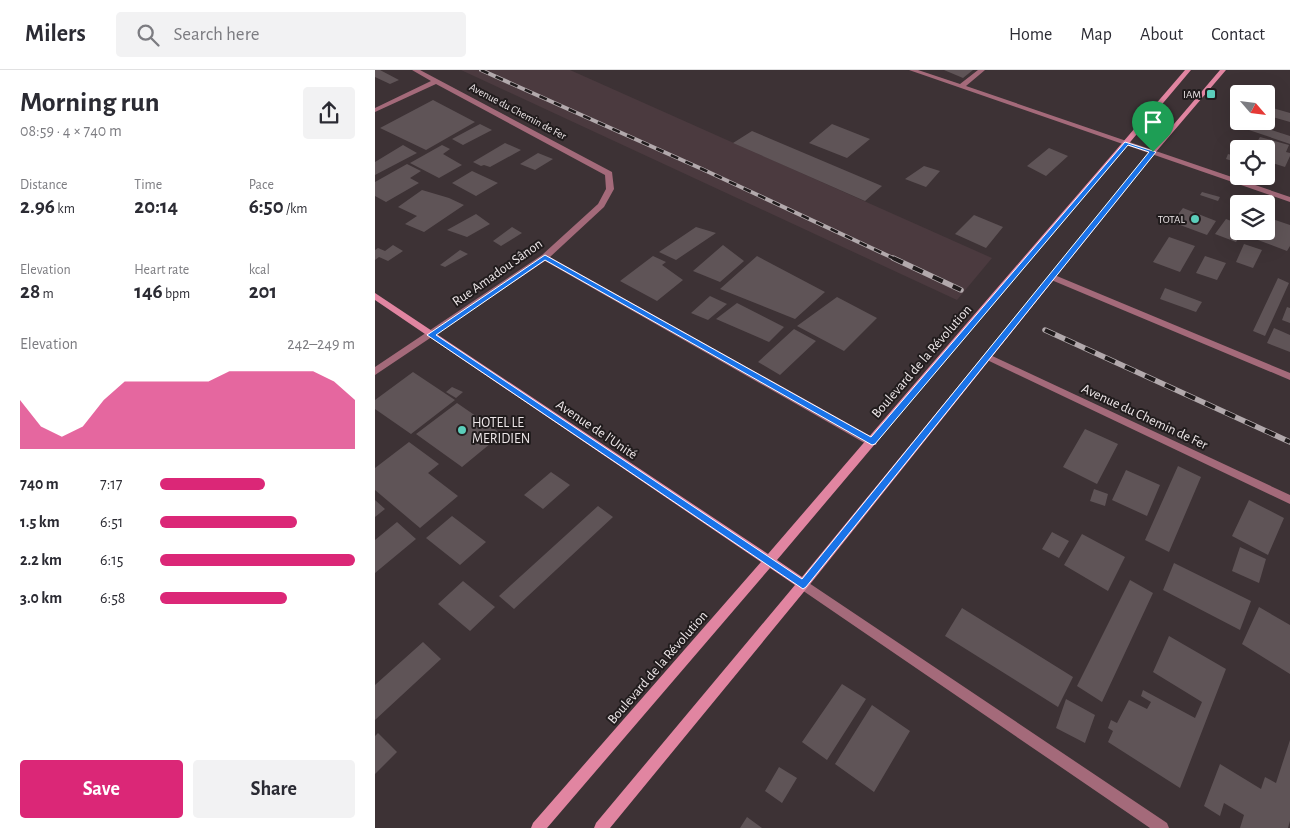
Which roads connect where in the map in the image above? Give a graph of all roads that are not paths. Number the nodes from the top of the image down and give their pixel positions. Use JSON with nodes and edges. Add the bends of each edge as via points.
{"nodes":[{"id":1,"x":415,"y":70,"type":"edge"},
{"id":2,"x":911,"y":70,"type":"edge"},
{"id":3,"x":982,"y":70,"type":"edge"},
{"id":4,"x":1188,"y":70,"type":"edge"},
{"id":5,"x":1223,"y":70,"type":"edge"},
{"id":6,"x":436,"y":81,"type":"junction"},
{"id":7,"x":961,"y":87,"type":"junction"},
{"id":8,"x":375,"y":110,"type":"edge"},
{"id":9,"x":1127,"y":143,"type":"junction"},
{"id":10,"x":1153,"y":152,"type":"junction"},
{"id":11,"x":609,"y":174,"type":"joint"},
{"id":12,"x":1290,"y":200,"type":"edge"},
{"id":13,"x":545,"y":257,"type":"junction"},
{"id":14,"x":1052,"y":277,"type":"junction"},
{"id":15,"x":375,"y":296,"type":"edge"},
{"id":16,"x":431,"y":335,"type":"junction"},
{"id":17,"x":988,"y":357,"type":"junction"},
{"id":18,"x":375,"y":372,"type":"edge"},
{"id":19,"x":1290,"y":377,"type":"edge"},
{"id":20,"x":872,"y":442,"type":"junction"},
{"id":21,"x":1290,"y":500,"type":"edge"},
{"id":22,"x":767,"y":562,"type":"junction"},
{"id":23,"x":803,"y":584,"type":"junction"},
{"id":24,"x":538,"y":828,"type":"edge"},
{"id":25,"x":601,"y":828,"type":"edge"},
{"id":26,"x":1162,"y":828,"type":"edge"}],
"edges":[{"from":1,"to":6,"type":"street","name":"Avenue du Chemin de Fer"},
{"from":2,"to":7,"type":"street"},
{"from":3,"to":7,"type":"street"},
{"from":4,"to":9,"type":"main road","name":"Boulevard de la Révolution"},
{"from":5,"to":10,"type":"main road"},
{"from":6,"to":8,"type":"street"},
{"from":6,"to":11,"type":"street","name":"Avenue du Chemin de Fer"},
{"from":7,"to":9,"type":"street"},
{"from":9,"to":10,"type":"street"},
{"from":9,"to":20,"type":"main road","name":"Boulevard de la Révolution"},
{"from":10,"to":12,"type":"street"},
{"from":10,"to":14,"type":"main road"},
{"from":11,"to":13,"type":"street","name":"Rue Amadou Sânon","via":[[610,189],[601,206]]},
{"from":13,"to":16,"type":"street","name":"Rue Amadou Sânon"},
{"from":13,"to":20,"type":"street"},
{"from":14,"to":17,"type":"main road"},
{"from":14,"to":19,"type":"street"},
{"from":15,"to":16,"type":"main road","name":"Avenue de l'Unité"},
{"from":16,"to":18,"type":"street","name":"Rue Amadou Sânon"},
{"from":16,"to":22,"type":"main road","name":"Avenue de l'Unité"},
{"from":17,"to":21,"type":"street","name":"Avenue du Chemin de Fer"},
{"from":17,"to":23,"type":"main road"},
{"from":20,"to":22,"type":"main road","name":"Boulevard de la Révolution"},
{"from":22,"to":23,"type":"main road","name":"Avenue de l'Unité"},
{"from":22,"to":24,"type":"main road","name":"Boulevard de la Révolution"},
{"from":23,"to":25,"type":"main road"},
{"from":23,"to":26,"type":"street"}]}
